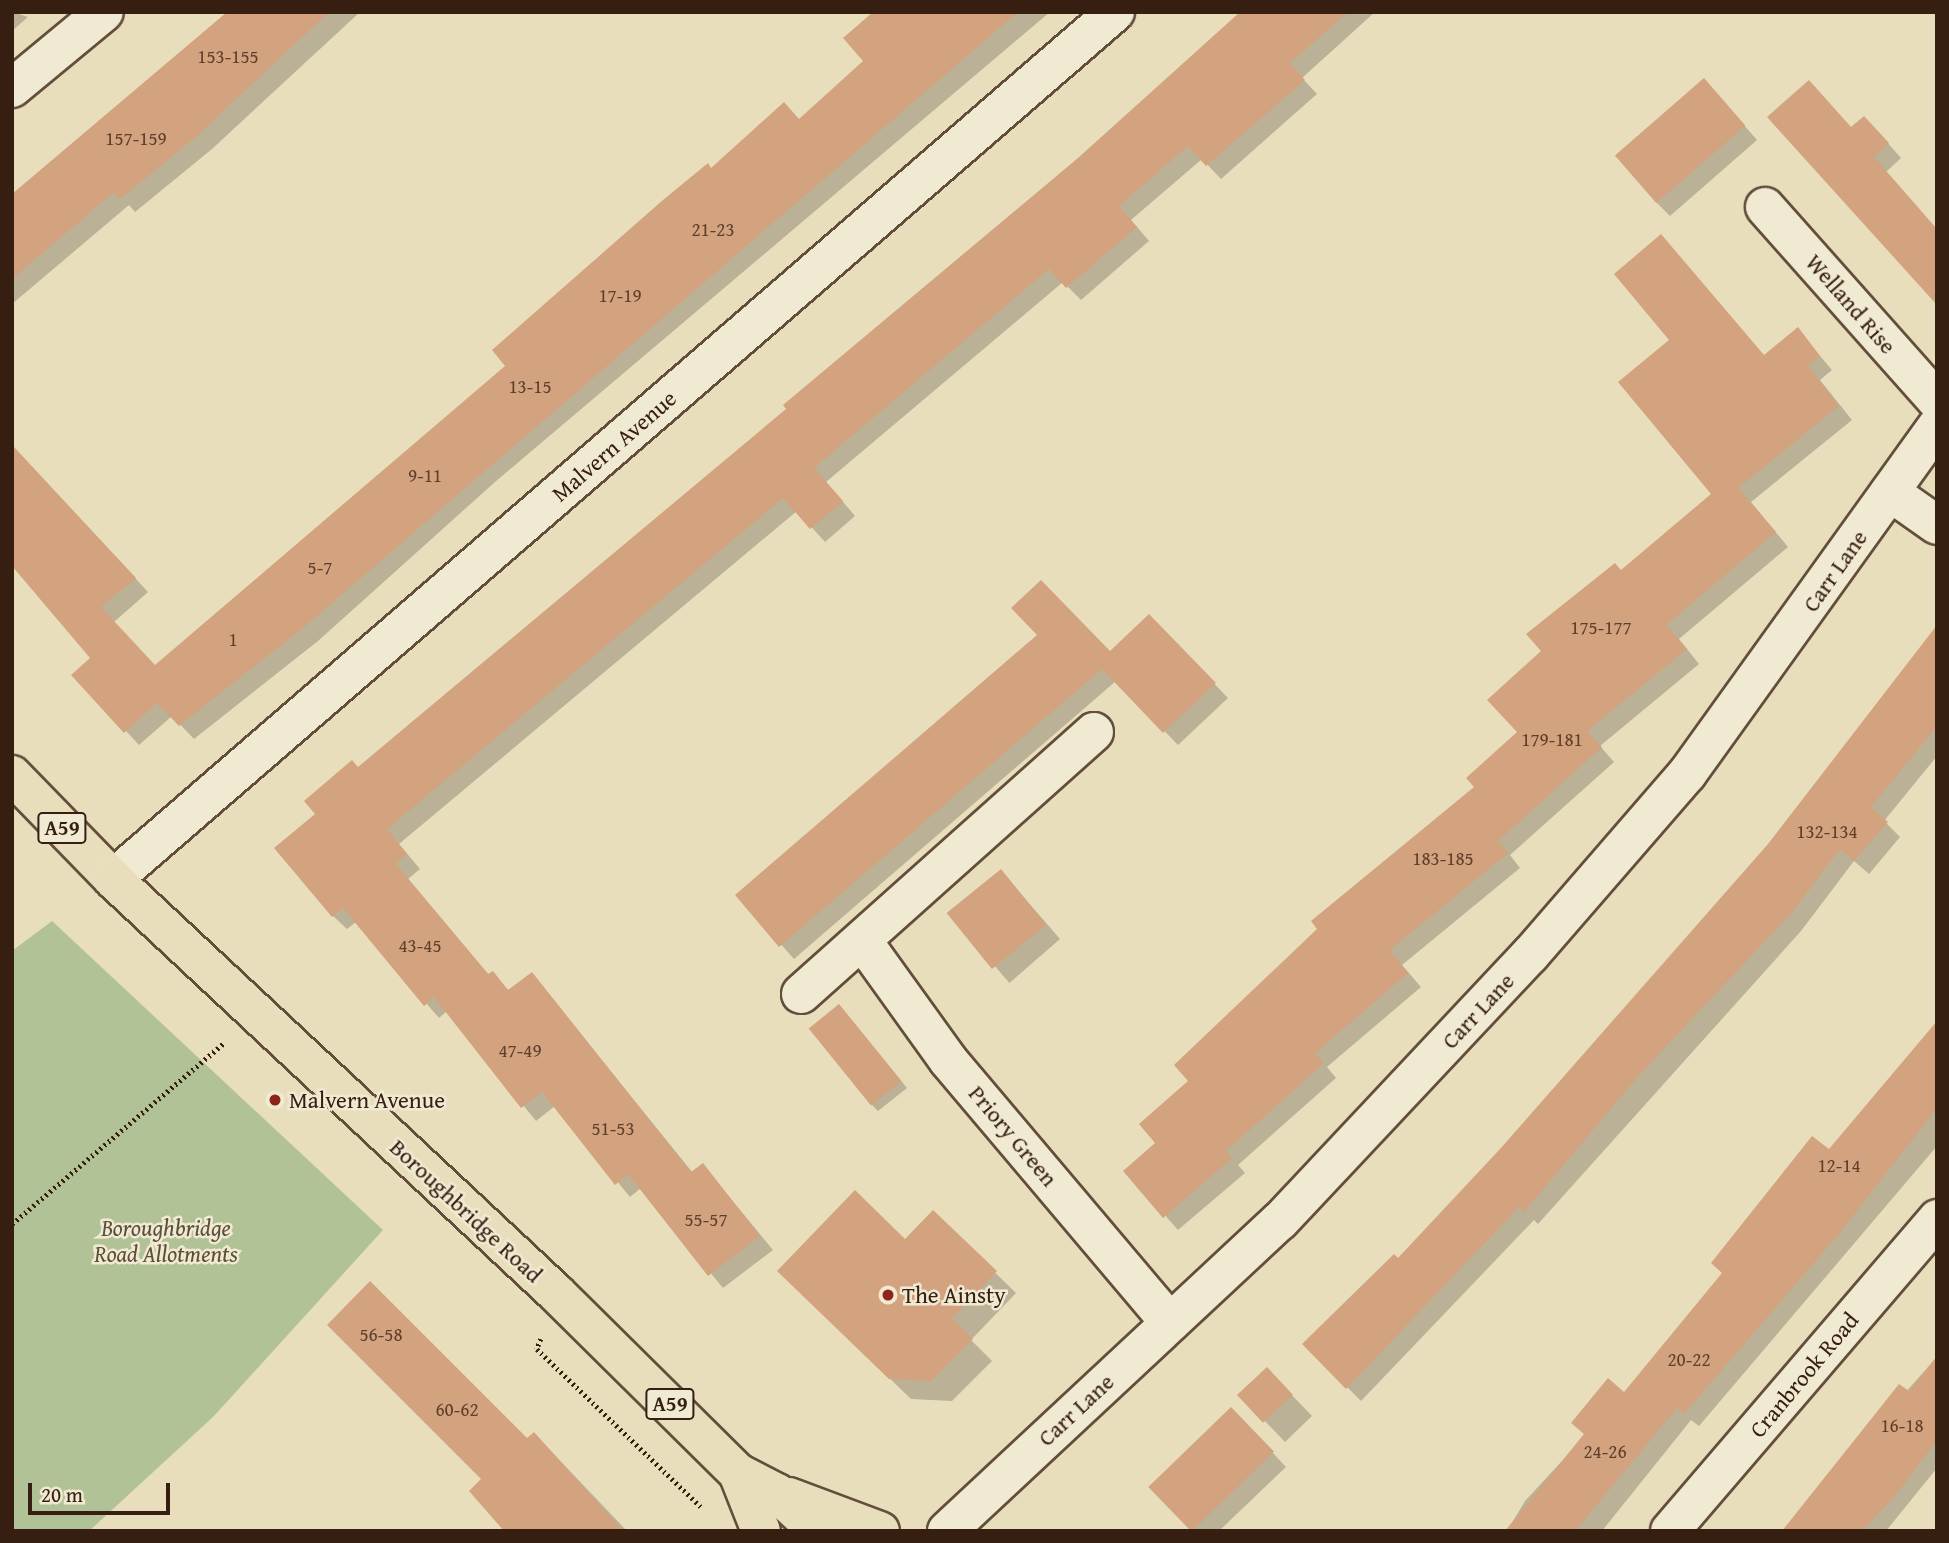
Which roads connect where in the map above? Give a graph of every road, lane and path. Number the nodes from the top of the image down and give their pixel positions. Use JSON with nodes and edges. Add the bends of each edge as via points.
{"nodes":[{"id":1,"x":104,"y":12,"type":"edge"},
{"id":2,"x":1115,"y":12,"type":"edge"},
{"id":3,"x":12,"y":88,"type":"edge"},
{"id":4,"x":1765,"y":207,"type":"dead end"},
{"id":5,"x":1937,"y":401,"type":"edge"},
{"id":6,"x":1937,"y":426,"type":"edge"},
{"id":7,"x":1890,"y":492,"type":"junction"},
{"id":8,"x":1937,"y":525,"type":"edge"},
{"id":9,"x":1094,"y":732,"type":"dead end"},
{"id":10,"x":12,"y":775,"type":"edge"},
{"id":11,"x":113,"y":879,"type":"junction"},
{"id":12,"x":864,"y":943,"type":"junction"},
{"id":13,"x":801,"y":994,"type":"dead end"},
{"id":14,"x":254,"y":1013,"type":"junction"},
{"id":15,"x":1937,"y":1219,"type":"edge"},
{"id":16,"x":12,"y":1224,"type":"edge"},
{"id":17,"x":1170,"y":1323,"type":"junction"},
{"id":18,"x":537,"y":1349,"type":"dead end"},
{"id":19,"x":738,"y":1473,"type":"junction"},
{"id":20,"x":777,"y":1493,"type":"junction"},
{"id":21,"x":711,"y":1516,"type":"dead end"},
{"id":22,"x":761,"y":1531,"type":"edge"},
{"id":23,"x":818,"y":1531,"type":"edge"},
{"id":24,"x":880,"y":1531,"type":"edge"},
{"id":25,"x":947,"y":1531,"type":"edge"},
{"id":26,"x":1670,"y":1531,"type":"edge"}],
"edges":[{"from":1,"to":3,"type":"street"},
{"from":2,"to":11,"type":"street","name":"Malvern Avenue"},
{"from":4,"to":5,"type":"street","name":"Welland Rise"},
{"from":6,"to":7,"type":"street","name":"Carr Lane"},
{"from":7,"to":8,"type":"street"},
{"from":7,"to":17,"type":"street","name":"Carr Lane","via":[[1678,785],[1369,1130]]},
{"from":9,"to":12,"type":"street"},
{"from":10,"to":11,"type":"main road","name":"Boroughbridge Road","number":"A59"},
{"from":11,"to":14,"type":"main road","name":"Boroughbridge Road","number":"A59"},
{"from":12,"to":13,"type":"street"},
{"from":12,"to":17,"type":"street","name":"Priory Green","via":[[948,1060]]},
{"from":14,"to":16,"type":"path"},
{"from":14,"to":19,"type":"main road","name":"Boroughbridge Road","number":"A59","via":[[556,1293]]},
{"from":15,"to":26,"type":"street","name":"Cranbrook Road"},
{"from":17,"to":25,"type":"street","name":"Carr Lane"},
{"from":18,"to":21,"type":"path"},
{"from":19,"to":20,"type":"main road","name":"Boroughbridge Road","number":"A59"},
{"from":19,"to":22,"type":"main road","name":"Boroughbridge Road","number":"A59"},
{"from":20,"to":23,"type":"main road","name":"Boroughbridge Road","number":"A59"},
{"from":20,"to":24,"type":"main road"}]}
